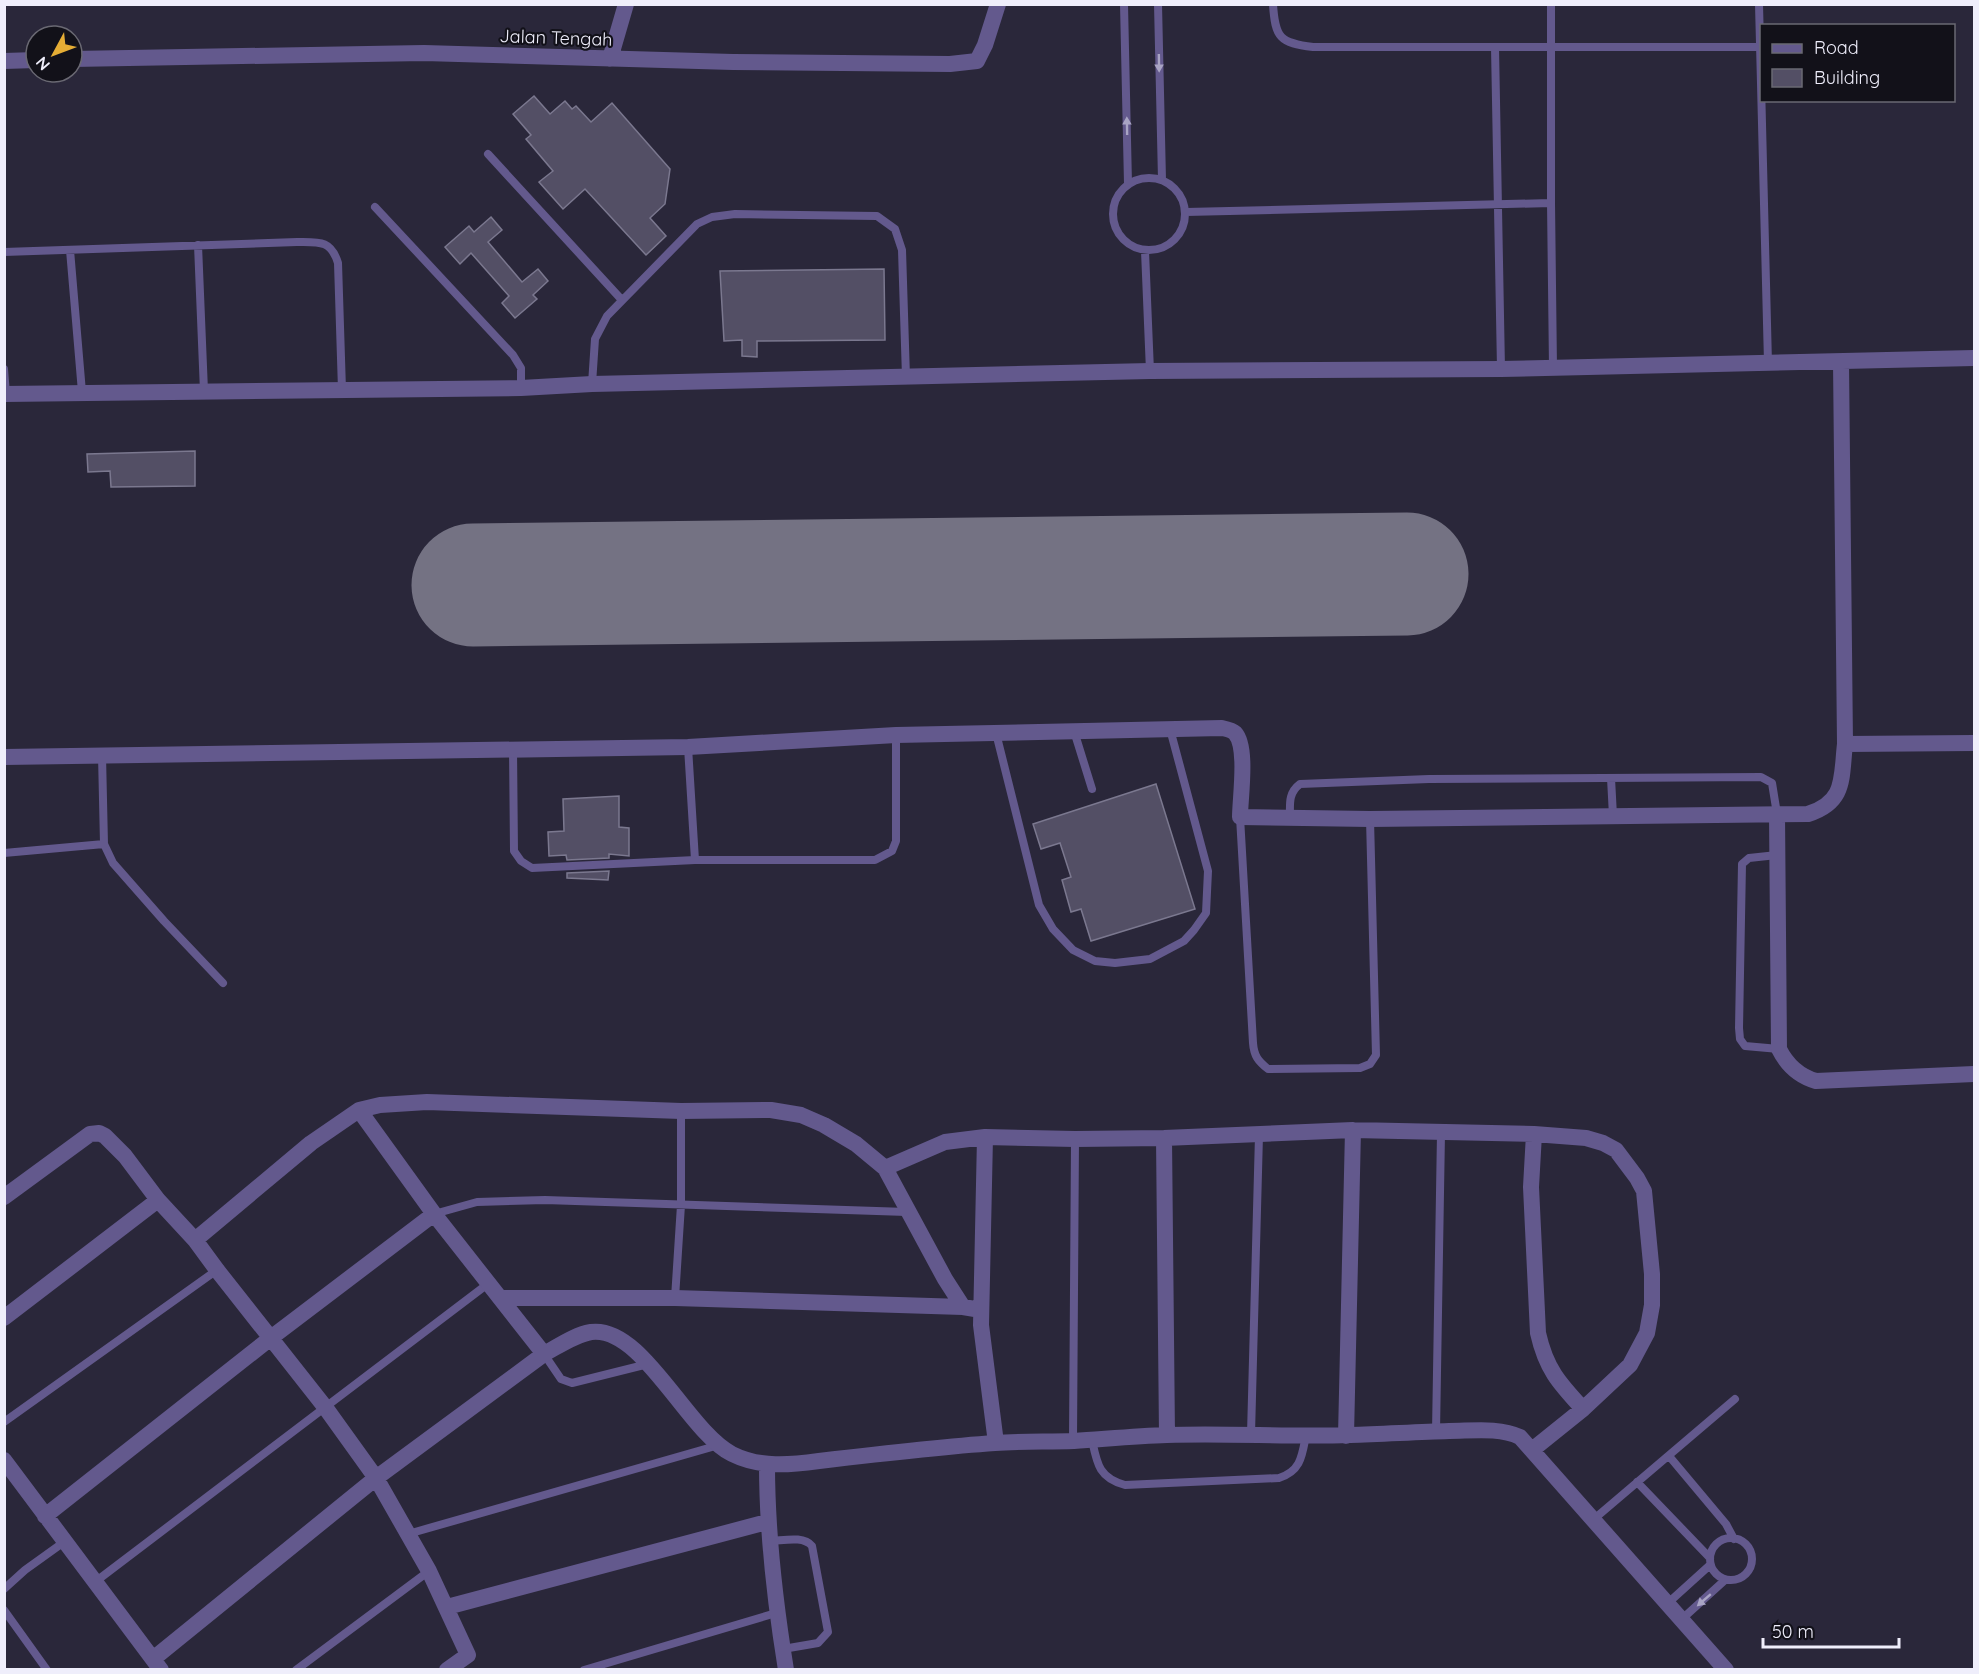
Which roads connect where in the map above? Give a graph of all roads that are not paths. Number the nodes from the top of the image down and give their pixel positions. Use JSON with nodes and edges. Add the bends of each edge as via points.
{"nodes":[{"id":1,"x":626,"y":4,"type":"edge"},
{"id":2,"x":998,"y":4,"type":"edge"},
{"id":3,"x":1124,"y":4,"type":"edge"},
{"id":4,"x":1158,"y":4,"type":"edge"},
{"id":5,"x":1273,"y":4,"type":"edge"},
{"id":6,"x":1551,"y":4,"type":"edge"},
{"id":7,"x":1759,"y":4,"type":"edge"},
{"id":8,"x":1495,"y":47,"type":"junction"},
{"id":9,"x":1551,"y":47,"type":"junction"},
{"id":10,"x":1760,"y":47,"type":"edge"},
{"id":11,"x":84,"y":59,"type":"edge"},
{"id":12,"x":610,"y":59,"type":"junction"},
{"id":13,"x":24,"y":60,"type":"edge"},
{"id":14,"x":4,"y":61,"type":"edge"},
{"id":15,"x":1761,"y":102,"type":"edge"},
{"id":16,"x":488,"y":154,"type":"dead end"},
{"id":17,"x":1162,"y":180,"type":"junction"},
{"id":18,"x":1128,"y":184,"type":"junction"},
{"id":19,"x":1498,"y":203,"type":"junction"},
{"id":20,"x":1551,"y":203,"type":"junction"},
{"id":21,"x":375,"y":207,"type":"dead end"},
{"id":22,"x":1186,"y":212,"type":"junction"},
{"id":23,"x":198,"y":245,"type":"junction"},
{"id":24,"x":70,"y":250,"type":"junction"},
{"id":25,"x":1145,"y":251,"type":"junction"},
{"id":26,"x":4,"y":252,"type":"edge"},
{"id":27,"x":621,"y":299,"type":"junction"},
{"id":28,"x":1974,"y":358,"type":"edge"},
{"id":29,"x":1841,"y":362,"type":"junction"},
{"id":30,"x":1768,"y":363,"type":"junction"},
{"id":31,"x":1553,"y":368,"type":"junction"},
{"id":32,"x":4,"y":369,"type":"edge"},
{"id":33,"x":1502,"y":369,"type":"junction"},
{"id":34,"x":1150,"y":371,"type":"junction"},
{"id":35,"x":906,"y":377,"type":"junction"},
{"id":36,"x":592,"y":384,"type":"junction"},
{"id":37,"x":521,"y":388,"type":"junction"},
{"id":38,"x":342,"y":390,"type":"junction"},
{"id":39,"x":204,"y":391,"type":"junction"},
{"id":40,"x":82,"y":392,"type":"junction"},
{"id":41,"x":5,"y":394,"type":"edge"},
{"id":42,"x":1170,"y":729,"type":"junction"},
{"id":43,"x":1074,"y":731,"type":"junction"},
{"id":44,"x":996,"y":734,"type":"junction"},
{"id":45,"x":896,"y":735,"type":"junction"},
{"id":46,"x":1974,"y":743,"type":"edge"},
{"id":47,"x":1845,"y":744,"type":"junction"},
{"id":48,"x":688,"y":747,"type":"junction"},
{"id":49,"x":513,"y":748,"type":"junction"},
{"id":50,"x":102,"y":754,"type":"junction"},
{"id":51,"x":4,"y":757,"type":"edge"},
{"id":52,"x":1611,"y":778,"type":"junction"},
{"id":53,"x":1092,"y":789,"type":"dead end"},
{"id":54,"x":1777,"y":814,"type":"junction"},
{"id":55,"x":1613,"y":816,"type":"junction"},
{"id":56,"x":1240,"y":817,"type":"junction"},
{"id":57,"x":1290,"y":818,"type":"junction"},
{"id":58,"x":1370,"y":819,"type":"junction"},
{"id":59,"x":104,"y":844,"type":"junction"},
{"id":60,"x":4,"y":853,"type":"edge"},
{"id":61,"x":1777,"y":855,"type":"junction"},
{"id":62,"x":695,"y":860,"type":"junction"},
{"id":63,"x":224,"y":983,"type":"dead end"},
{"id":64,"x":1779,"y":1049,"type":"junction"},
{"id":65,"x":1974,"y":1074,"type":"edge"},
{"id":66,"x":359,"y":1110,"type":"junction"},
{"id":67,"x":681,"y":1111,"type":"junction"},
{"id":68,"x":1353,"y":1131,"type":"junction"},
{"id":69,"x":1441,"y":1133,"type":"junction"},
{"id":70,"x":1534,"y":1134,"type":"junction"},
{"id":71,"x":1259,"y":1135,"type":"junction"},
{"id":72,"x":985,"y":1137,"type":"junction"},
{"id":73,"x":1164,"y":1138,"type":"junction"},
{"id":74,"x":1075,"y":1139,"type":"junction"},
{"id":75,"x":885,"y":1168,"type":"junction"},
{"id":76,"x":4,"y":1197,"type":"edge"},
{"id":77,"x":158,"y":1200,"type":"junction"},
{"id":78,"x":681,"y":1205,"type":"junction"},
{"id":79,"x":907,"y":1212,"type":"junction"},
{"id":80,"x":434,"y":1214,"type":"junction"},
{"id":81,"x":195,"y":1239,"type":"junction"},
{"id":82,"x":217,"y":1270,"type":"junction"},
{"id":83,"x":490,"y":1282,"type":"junction"},
{"id":84,"x":675,"y":1298,"type":"junction"},
{"id":85,"x":501,"y":1299,"type":"junction"},
{"id":86,"x":963,"y":1307,"type":"junction"},
{"id":87,"x":981,"y":1310,"type":"junction"},
{"id":88,"x":4,"y":1318,"type":"edge"},
{"id":89,"x":272,"y":1338,"type":"junction"},
{"id":90,"x":544,"y":1354,"type":"junction"},
{"id":91,"x":649,"y":1364,"type":"junction"},
{"id":92,"x":1735,"y":1399,"type":"dead end"},
{"id":93,"x":325,"y":1407,"type":"junction"},
{"id":94,"x":1583,"y":1409,"type":"junction"},
{"id":95,"x":4,"y":1422,"type":"edge"},
{"id":96,"x":1436,"y":1432,"type":"junction"},
{"id":97,"x":1251,"y":1434,"type":"junction"},
{"id":98,"x":1167,"y":1435,"type":"junction"},
{"id":99,"x":1306,"y":1435,"type":"junction"},
{"id":100,"x":1346,"y":1436,"type":"junction"},
{"id":101,"x":1092,"y":1440,"type":"junction"},
{"id":102,"x":1073,"y":1441,"type":"junction"},
{"id":103,"x":996,"y":1443,"type":"junction"},
{"id":104,"x":719,"y":1445,"type":"junction"},
{"id":105,"x":1532,"y":1450,"type":"junction"},
{"id":106,"x":1669,"y":1456,"type":"junction"},
{"id":107,"x":4,"y":1460,"type":"edge"},
{"id":108,"x":767,"y":1465,"type":"junction"},
{"id":109,"x":376,"y":1478,"type":"junction"},
{"id":110,"x":1637,"y":1482,"type":"junction"},
{"id":111,"x":45,"y":1516,"type":"junction"},
{"id":112,"x":1594,"y":1519,"type":"junction"},
{"id":113,"x":767,"y":1522,"type":"junction"},
{"id":114,"x":408,"y":1534,"type":"junction"},
{"id":115,"x":1734,"y":1539,"type":"junction"},
{"id":116,"x":770,"y":1541,"type":"junction"},
{"id":117,"x":64,"y":1542,"type":"junction"},
{"id":118,"x":1710,"y":1561,"type":"junction"},
{"id":119,"x":429,"y":1571,"type":"junction"},
{"id":120,"x":1725,"y":1580,"type":"junction"},
{"id":121,"x":95,"y":1582,"type":"junction"},
{"id":122,"x":4,"y":1589,"type":"edge"},
{"id":123,"x":1668,"y":1603,"type":"junction"},
{"id":124,"x":447,"y":1607,"type":"junction"},
{"id":125,"x":4,"y":1610,"type":"edge"},
{"id":126,"x":776,"y":1613,"type":"junction"},
{"id":127,"x":1682,"y":1619,"type":"junction"},
{"id":128,"x":783,"y":1649,"type":"junction"},
{"id":129,"x":472,"y":1662,"type":"edge"},
{"id":130,"x":157,"y":1664,"type":"edge"},
{"id":131,"x":47,"y":1670,"type":"edge"},
{"id":132,"x":296,"y":1670,"type":"edge"},
{"id":133,"x":447,"y":1670,"type":"edge"},
{"id":134,"x":584,"y":1670,"type":"edge"},
{"id":135,"x":786,"y":1670,"type":"edge"},
{"id":136,"x":1726,"y":1670,"type":"edge"}],
"edges":[{"from":1,"to":12,"type":"street"},
{"from":2,"to":12,"type":"street","name":"Jalan Tengah","via":[[981,55],[977,62],[970,63]]},
{"from":18,"to":3,"type":"lane","one_way":true},
{"from":4,"to":17,"type":"lane","one_way":true},
{"from":5,"to":8,"type":"lane","via":[[1275,28],[1293,45]]},
{"from":6,"to":9,"type":"lane"},
{"from":7,"to":10,"type":"lane"},
{"from":8,"to":9,"type":"lane"},
{"from":8,"to":19,"type":"lane"},
{"from":9,"to":10,"type":"lane"},
{"from":9,"to":20,"type":"lane"},
{"from":11,"to":12,"type":"street","name":"Jalan Tengah","via":[[424,53]]},
{"from":13,"to":14,"type":"street"},
{"from":15,"to":30,"type":"lane"},
{"from":16,"to":27,"type":"lane"},
{"from":17,"to":18,"type":"lane","via":[[1150,177]]},
{"from":17,"to":22,"type":"lane","via":[[1174,187]]},
{"from":18,"to":25,"type":"lane","via":[[1117,198],[1114,223],[1122,239]]},
{"from":19,"to":20,"type":"lane"},
{"from":19,"to":22,"type":"lane"},
{"from":19,"to":33,"type":"lane"},
{"from":20,"to":31,"type":"lane"},
{"from":21,"to":37,"type":"lane","via":[[513,355],[521,368]]},
{"from":22,"to":25,"type":"lane","via":[[1175,241]]},
{"from":23,"to":24,"type":"lane"},
{"from":23,"to":38,"type":"lane","via":[[305,242],[328,245],[334,250],[338,263]]},
{"from":23,"to":39,"type":"lane"},
{"from":24,"to":26,"type":"lane"},
{"from":24,"to":40,"type":"lane"},
{"from":25,"to":34,"type":"lane"},
{"from":27,"to":35,"type":"lane","via":[[697,224],[712,217],[877,216],[895,229],[902,250]]},
{"from":27,"to":36,"type":"lane","via":[[603,321],[595,339]]},
{"from":28,"to":29,"type":"street"},
{"from":29,"to":30,"type":"street"},
{"from":29,"to":47,"type":"street"},
{"from":30,"to":31,"type":"street"},
{"from":31,"to":33,"type":"street"},
{"from":32,"to":41,"type":"lane"},
{"from":33,"to":34,"type":"street"},
{"from":34,"to":35,"type":"street"},
{"from":35,"to":36,"type":"street"},
{"from":36,"to":37,"type":"street"},
{"from":37,"to":38,"type":"street"},
{"from":38,"to":39,"type":"street"},
{"from":39,"to":40,"type":"street"},
{"from":40,"to":41,"type":"street"},
{"from":42,"to":43,"type":"street"},
{"from":42,"to":44,"type":"lane","via":[[1208,871],[1206,913],[1184,941],[1169,951],[1150,959],[1115,963],[1095,961],[1073,950],[1053,929],[1039,905]]},
{"from":42,"to":56,"type":"street","via":[[1222,728],[1233,732],[1242,753]]},
{"from":43,"to":44,"type":"street"},
{"from":43,"to":53,"type":"lane"},
{"from":44,"to":45,"type":"street"},
{"from":45,"to":48,"type":"street"},
{"from":45,"to":62,"type":"lane","via":[[896,841],[892,851],[883,857]]},
{"from":46,"to":47,"type":"street"},
{"from":47,"to":54,"type":"street","via":[[1841,783],[1825,809],[1808,814]]},
{"from":48,"to":49,"type":"street"},
{"from":48,"to":62,"type":"lane"},
{"from":49,"to":50,"type":"street"},
{"from":49,"to":62,"type":"lane","via":[[514,851],[532,868]]},
{"from":50,"to":51,"type":"street"},
{"from":50,"to":59,"type":"lane"},
{"from":52,"to":54,"type":"lane","via":[[1761,777],[1772,783]]},
{"from":52,"to":55,"type":"lane"},
{"from":52,"to":57,"type":"lane","via":[[1300,784],[1290,798]]},
{"from":54,"to":55,"type":"street"},
{"from":54,"to":61,"type":"street"},
{"from":55,"to":58,"type":"street"},
{"from":56,"to":57,"type":"street"},
{"from":56,"to":58,"type":"lane","via":[[1254,1054],[1269,1069],[1360,1068],[1370,1064],[1376,1055]]},
{"from":57,"to":58,"type":"street"},
{"from":59,"to":60,"type":"lane"},
{"from":59,"to":63,"type":"lane","via":[[113,863]]},
{"from":61,"to":64,"type":"street"},
{"from":61,"to":64,"type":"lane","via":[[1749,858],[1742,864],[1739,1028],[1745,1046]]},
{"from":64,"to":65,"type":"street","via":[[1796,1071],[1816,1081]]},
{"from":66,"to":67,"type":"street","via":[[427,1101]]},
{"from":66,"to":80,"type":"street"},
{"from":66,"to":81,"type":"street","via":[[311,1143]]},
{"from":67,"to":75,"type":"street","via":[[771,1110],[801,1115],[856,1144]]},
{"from":67,"to":78,"type":"lane"},
{"from":68,"to":69,"type":"street"},
{"from":68,"to":71,"type":"street"},
{"from":68,"to":100,"type":"street"},
{"from":69,"to":70,"type":"street"},
{"from":69,"to":96,"type":"lane"},
{"from":70,"to":94,"type":"street","via":[[1531,1187],[1538,1333],[1550,1369]]},
{"from":70,"to":94,"type":"street","via":[[1603,1143],[1616,1150],[1644,1191],[1652,1274],[1647,1333],[1630,1365]]},
{"from":71,"to":73,"type":"street"},
{"from":71,"to":97,"type":"lane"},
{"from":72,"to":74,"type":"street"},
{"from":72,"to":75,"type":"street","via":[[945,1142]]},
{"from":72,"to":87,"type":"street"},
{"from":73,"to":74,"type":"street"},
{"from":73,"to":98,"type":"street"},
{"from":74,"to":102,"type":"lane"},
{"from":75,"to":79,"type":"street"},
{"from":76,"to":77,"type":"street","via":[[81,1139],[99,1133],[125,1156]]},
{"from":77,"to":81,"type":"street"},
{"from":77,"to":88,"type":"street"},
{"from":78,"to":79,"type":"lane"},
{"from":78,"to":80,"type":"lane","via":[[496,1201]]},
{"from":78,"to":84,"type":"lane"},
{"from":79,"to":86,"type":"street"},
{"from":80,"to":83,"type":"street"},
{"from":80,"to":89,"type":"street"},
{"from":81,"to":82,"type":"street"},
{"from":82,"to":89,"type":"street"},
{"from":82,"to":95,"type":"lane"},
{"from":83,"to":85,"type":"street"},
{"from":83,"to":93,"type":"lane"},
{"from":84,"to":85,"type":"street"},
{"from":84,"to":86,"type":"street"},
{"from":85,"to":90,"type":"street"},
{"from":86,"to":87,"type":"street"},
{"from":87,"to":103,"type":"street"},
{"from":89,"to":93,"type":"street"},
{"from":89,"to":111,"type":"street"},
{"from":90,"to":91,"type":"street","via":[[581,1335],[605,1332],[629,1345]]},
{"from":90,"to":91,"type":"lane","via":[[561,1379],[573,1383]]},
{"from":90,"to":109,"type":"street"},
{"from":91,"to":104,"type":"street","via":[[700,1428]]},
{"from":92,"to":106,"type":"lane"},
{"from":93,"to":109,"type":"street"},
{"from":93,"to":121,"type":"lane"},
{"from":94,"to":105,"type":"street"},
{"from":96,"to":100,"type":"street"},
{"from":96,"to":105,"type":"street","via":[[1509,1432]]},
{"from":97,"to":98,"type":"street"},
{"from":97,"to":99,"type":"street"},
{"from":98,"to":101,"type":"street"},
{"from":99,"to":100,"type":"street"},
{"from":99,"to":101,"type":"lane","via":[[1300,1462],[1288,1475],[1279,1478],[1125,1485],[1116,1483],[1097,1466]]},
{"from":101,"to":102,"type":"street"},
{"from":102,"to":103,"type":"street"},
{"from":103,"to":108,"type":"street"},
{"from":104,"to":108,"type":"street","via":[[732,1454]]},
{"from":104,"to":114,"type":"lane"},
{"from":105,"to":112,"type":"street"},
{"from":106,"to":110,"type":"lane"},
{"from":106,"to":115,"type":"lane"},
{"from":107,"to":111,"type":"street"},
{"from":108,"to":113,"type":"street"},
{"from":109,"to":114,"type":"street"},
{"from":109,"to":130,"type":"street"},
{"from":110,"to":112,"type":"lane"},
{"from":110,"to":118,"type":"lane"},
{"from":111,"to":117,"type":"street"},
{"from":112,"to":123,"type":"street"},
{"from":113,"to":116,"type":"street"},
{"from":113,"to":124,"type":"street"},
{"from":114,"to":119,"type":"street"},
{"from":115,"to":118,"type":"lane","via":[[1718,1543]]},
{"from":115,"to":120,"type":"lane","via":[[1747,1546],[1752,1560],[1740,1578]]},
{"from":116,"to":126,"type":"street"},
{"from":116,"to":128,"type":"lane","via":[[801,1540],[812,1546],[828,1632],[818,1643]]},
{"from":117,"to":121,"type":"street"},
{"from":117,"to":122,"type":"lane"},
{"from":118,"to":120,"type":"lane"},
{"from":118,"to":123,"type":"lane"},
{"from":119,"to":124,"type":"street"},
{"from":119,"to":132,"type":"lane"},
{"from":120,"to":127,"type":"lane","one_way":true},
{"from":121,"to":130,"type":"street"},
{"from":123,"to":127,"type":"street"},
{"from":124,"to":129,"type":"street"},
{"from":125,"to":131,"type":"lane"},
{"from":126,"to":128,"type":"street"},
{"from":126,"to":134,"type":"lane"},
{"from":127,"to":136,"type":"street"},
{"from":128,"to":135,"type":"street"},
{"from":129,"to":133,"type":"street"}]}
